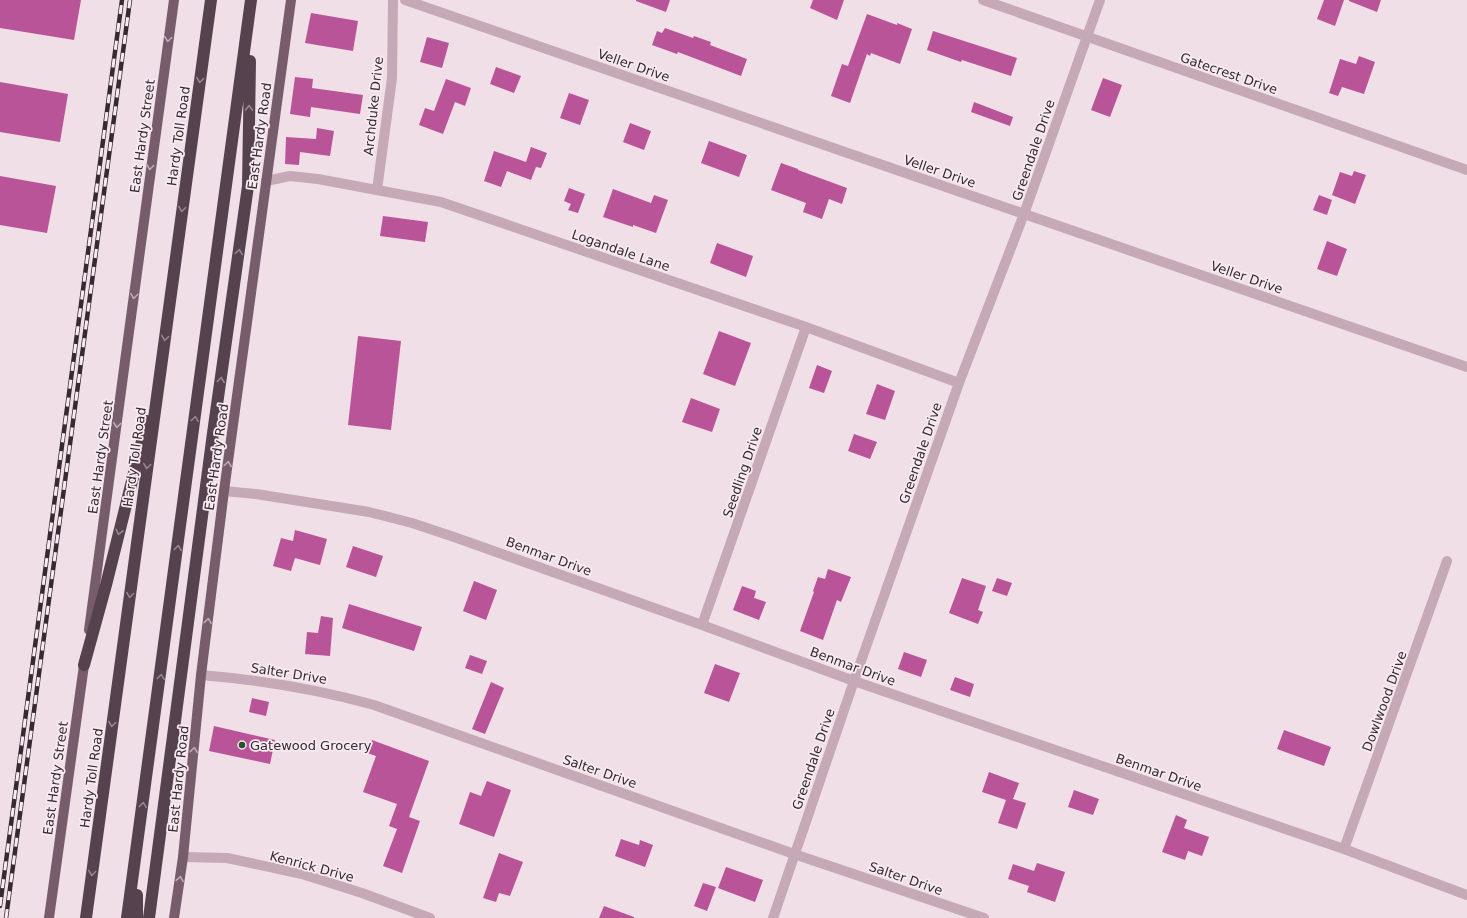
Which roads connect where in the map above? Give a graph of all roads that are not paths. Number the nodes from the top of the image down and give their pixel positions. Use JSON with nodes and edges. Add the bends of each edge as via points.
{"nodes":[{"id":1,"x":174,"y":0,"type":"edge"},
{"id":2,"x":211,"y":0,"type":"edge"},
{"id":3,"x":291,"y":0,"type":"edge"},
{"id":4,"x":393,"y":0,"type":"edge"},
{"id":5,"x":405,"y":0,"type":"edge"},
{"id":6,"x":983,"y":0,"type":"edge"},
{"id":7,"x":1100,"y":0,"type":"edge"},
{"id":8,"x":251,"y":4,"type":"edge"},
{"id":9,"x":1087,"y":37,"type":"junction"},
{"id":10,"x":1467,"y":170,"type":"edge"},
{"id":11,"x":266,"y":181,"type":"junction"},
{"id":12,"x":377,"y":190,"type":"junction"},
{"id":13,"x":1024,"y":214,"type":"junction"},
{"id":14,"x":806,"y":327,"type":"junction"},
{"id":15,"x":1467,"y":367,"type":"edge"},
{"id":16,"x":160,"y":372,"type":"junction"},
{"id":17,"x":959,"y":383,"type":"junction"},
{"id":18,"x":224,"y":491,"type":"junction"},
{"id":19,"x":1447,"y":561,"type":"dead end"},
{"id":20,"x":702,"y":625,"type":"junction"},
{"id":21,"x":84,"y":665,"type":"junction"},
{"id":22,"x":201,"y":675,"type":"junction"},
{"id":23,"x":854,"y":681,"type":"junction"},
{"id":24,"x":138,"y":844,"type":"junction"},
{"id":25,"x":1344,"y":849,"type":"junction"},
{"id":26,"x":794,"y":854,"type":"junction"},
{"id":27,"x":183,"y":857,"type":"junction"},
{"id":28,"x":1467,"y":895,"type":"edge"},
{"id":29,"x":49,"y":918,"type":"edge"},
{"id":30,"x":86,"y":918,"type":"edge"},
{"id":31,"x":127,"y":918,"type":"edge"},
{"id":32,"x":137,"y":918,"type":"edge"},
{"id":33,"x":149,"y":918,"type":"edge"},
{"id":34,"x":174,"y":918,"type":"edge"},
{"id":35,"x":430,"y":918,"type":"edge"},
{"id":36,"x":773,"y":918,"type":"edge"},
{"id":37,"x":984,"y":918,"type":"edge"}],
"edges":[{"from":1,"to":21,"type":"main road","name":"East Hardy Street","one_way":true},
{"from":2,"to":16,"type":"highway","name":"Hardy Toll Road","one_way":true},
{"from":3,"to":11,"type":"main road","name":"East Hardy Road"},
{"from":4,"to":12,"type":"street","name":"Archduke Drive","via":[[392,78]]},
{"from":5,"to":13,"type":"street","name":"Veller Drive"},
{"from":6,"to":9,"type":"street","name":"Gatecrest Drive"},
{"from":7,"to":9,"type":"street","name":"Greendale Drive"},
{"from":24,"to":8,"type":"highway","one_way":true},
{"from":33,"to":8,"type":"highway","one_way":true,"via":[[248,186]]},
{"from":9,"to":10,"type":"street","name":"Gatecrest Drive"},
{"from":9,"to":13,"type":"street","name":"Greendale Drive"},
{"from":11,"to":12,"type":"street","name":"Logandale Lane","via":[[290,176],[318,178]]},
{"from":18,"to":11,"type":"main road","name":"East Hardy Road","one_way":true},
{"from":12,"to":14,"type":"street","name":"Logandale Lane","via":[[441,202]]},
{"from":13,"to":15,"type":"street","name":"Veller Drive"},
{"from":13,"to":17,"type":"street","name":"Greendale Drive"},
{"from":14,"to":17,"type":"street","name":"Logandale Lane"},
{"from":14,"to":20,"type":"street","name":"Seedling Drive"},
{"from":16,"to":21,"type":"highway","one_way":true},
{"from":16,"to":30,"type":"highway","name":"Hardy Toll Road","one_way":true},
{"from":17,"to":23,"type":"street","name":"Greendale Drive"},
{"from":18,"to":20,"type":"street","name":"Benmar Drive","via":[[327,504],[412,523]]},
{"from":22,"to":18,"type":"main road","name":"East Hardy Road","one_way":true},
{"from":19,"to":25,"type":"street","name":"Dowlwood Drive"},
{"from":20,"to":23,"type":"street","name":"Benmar Drive"},
{"from":21,"to":29,"type":"main road","name":"East Hardy Street"},
{"from":22,"to":26,"type":"street","name":"Salter Drive","via":[[300,687],[374,705]]},
{"from":27,"to":22,"type":"main road","name":"East Hardy Road","one_way":true},
{"from":23,"to":25,"type":"street","name":"Benmar Drive"},
{"from":23,"to":26,"type":"street","name":"Greendale Drive"},
{"from":24,"to":31,"type":"highway"},
{"from":24,"to":32,"type":"highway"},
{"from":25,"to":28,"type":"street","name":"Benmar Drive"},
{"from":26,"to":36,"type":"street","name":"Greendale Drive"},
{"from":26,"to":37,"type":"street","name":"Salter Drive"},
{"from":34,"to":27,"type":"main road","name":"East Hardy Road","one_way":true},
{"from":27,"to":35,"type":"street","name":"Kenrick Drive","via":[[227,858],[302,874]]}]}
